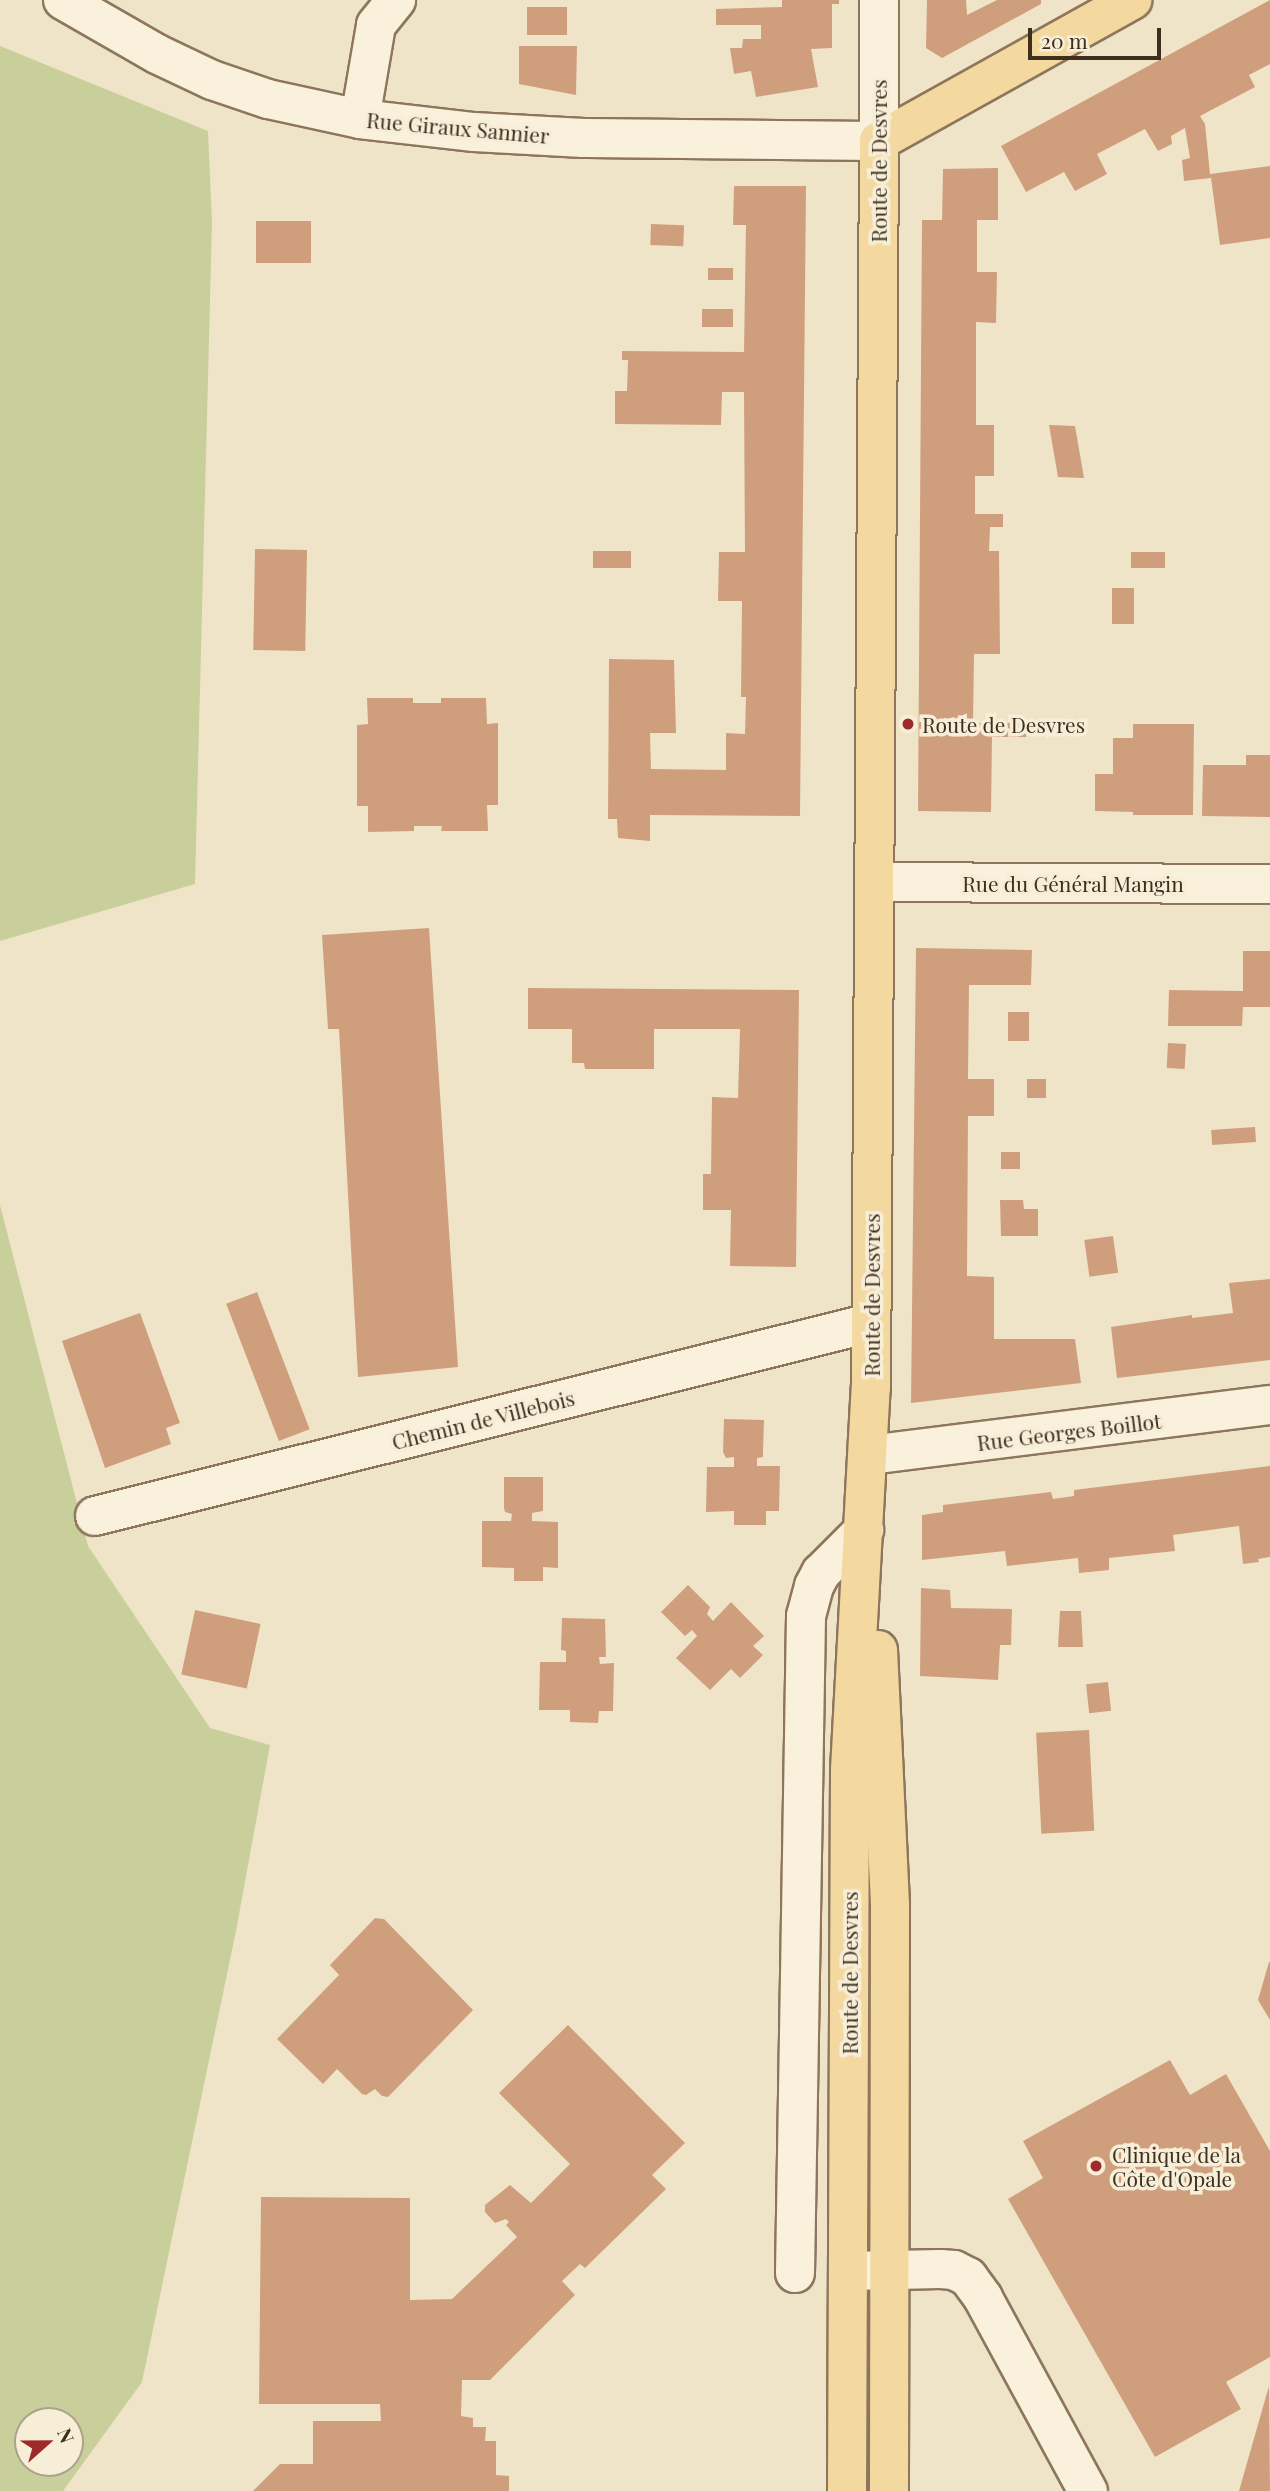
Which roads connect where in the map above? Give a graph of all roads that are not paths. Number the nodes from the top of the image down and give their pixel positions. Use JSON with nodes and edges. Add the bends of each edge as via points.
{"nodes":[{"id":1,"x":63,"y":0,"type":"edge"},
{"id":2,"x":396,"y":0,"type":"edge"},
{"id":3,"x":879,"y":0,"type":"edge"},
{"id":4,"x":1132,"y":0,"type":"edge"},
{"id":5,"x":360,"y":119,"type":"junction"},
{"id":6,"x":878,"y":141,"type":"junction"},
{"id":7,"x":875,"y":882,"type":"junction"},
{"id":8,"x":1270,"y":884,"type":"edge"},
{"id":9,"x":870,"y":1323,"type":"junction"},
{"id":10,"x":1270,"y":1405,"type":"edge"},
{"id":11,"x":869,"y":1455,"type":"junction"},
{"id":12,"x":95,"y":1516,"type":"dead end"},
{"id":13,"x":864,"y":1530,"type":"junction"},
{"id":14,"x":890,"y":2270,"type":"junction"},
{"id":15,"x":848,"y":2271,"type":"junction"},
{"id":16,"x":795,"y":2273,"type":"dead end"},
{"id":17,"x":847,"y":2491,"type":"edge"},
{"id":18,"x":889,"y":2491,"type":"edge"},
{"id":19,"x":1088,"y":2491,"type":"edge"}],
"edges":[{"from":1,"to":5,"type":"street","name":"Rue Giraux Sannier","via":[[212,80],[268,99]]},
{"from":2,"to":5,"type":"street","via":[[376,25]]},
{"from":3,"to":6,"type":"street","name":"Route de Desvres"},
{"from":4,"to":6,"type":"main road"},
{"from":5,"to":6,"type":"street","name":"Rue Giraux Sannier","via":[[583,138]]},
{"from":6,"to":7,"type":"main road","name":"Route de Desvres"},
{"from":7,"to":8,"type":"street","name":"Rue du Général Mangin"},
{"from":7,"to":9,"type":"main road","name":"Route de Desvres"},
{"from":9,"to":11,"type":"main road","name":"Route de Desvres"},
{"from":9,"to":12,"type":"street","name":"Chemin de Villebois"},
{"from":10,"to":11,"type":"street","name":"Rue Georges Boillot"},
{"from":11,"to":13,"type":"main road","name":"Route de Desvres"},
{"from":11,"to":14,"type":"main road","name":"Route de Desvres","via":[[890,1905]]},
{"from":13,"to":15,"type":"main road","name":"Route de Desvres","via":[[850,1770]]},
{"from":13,"to":16,"type":"street","via":[[821,1573],[806,1616]]},
{"from":14,"to":15,"type":"street"},
{"from":14,"to":18,"type":"main road","name":"Route de Desvres"},
{"from":14,"to":19,"type":"street","via":[[947,2269],[968,2277]]},
{"from":15,"to":17,"type":"main road","name":"Route de Desvres"}]}
